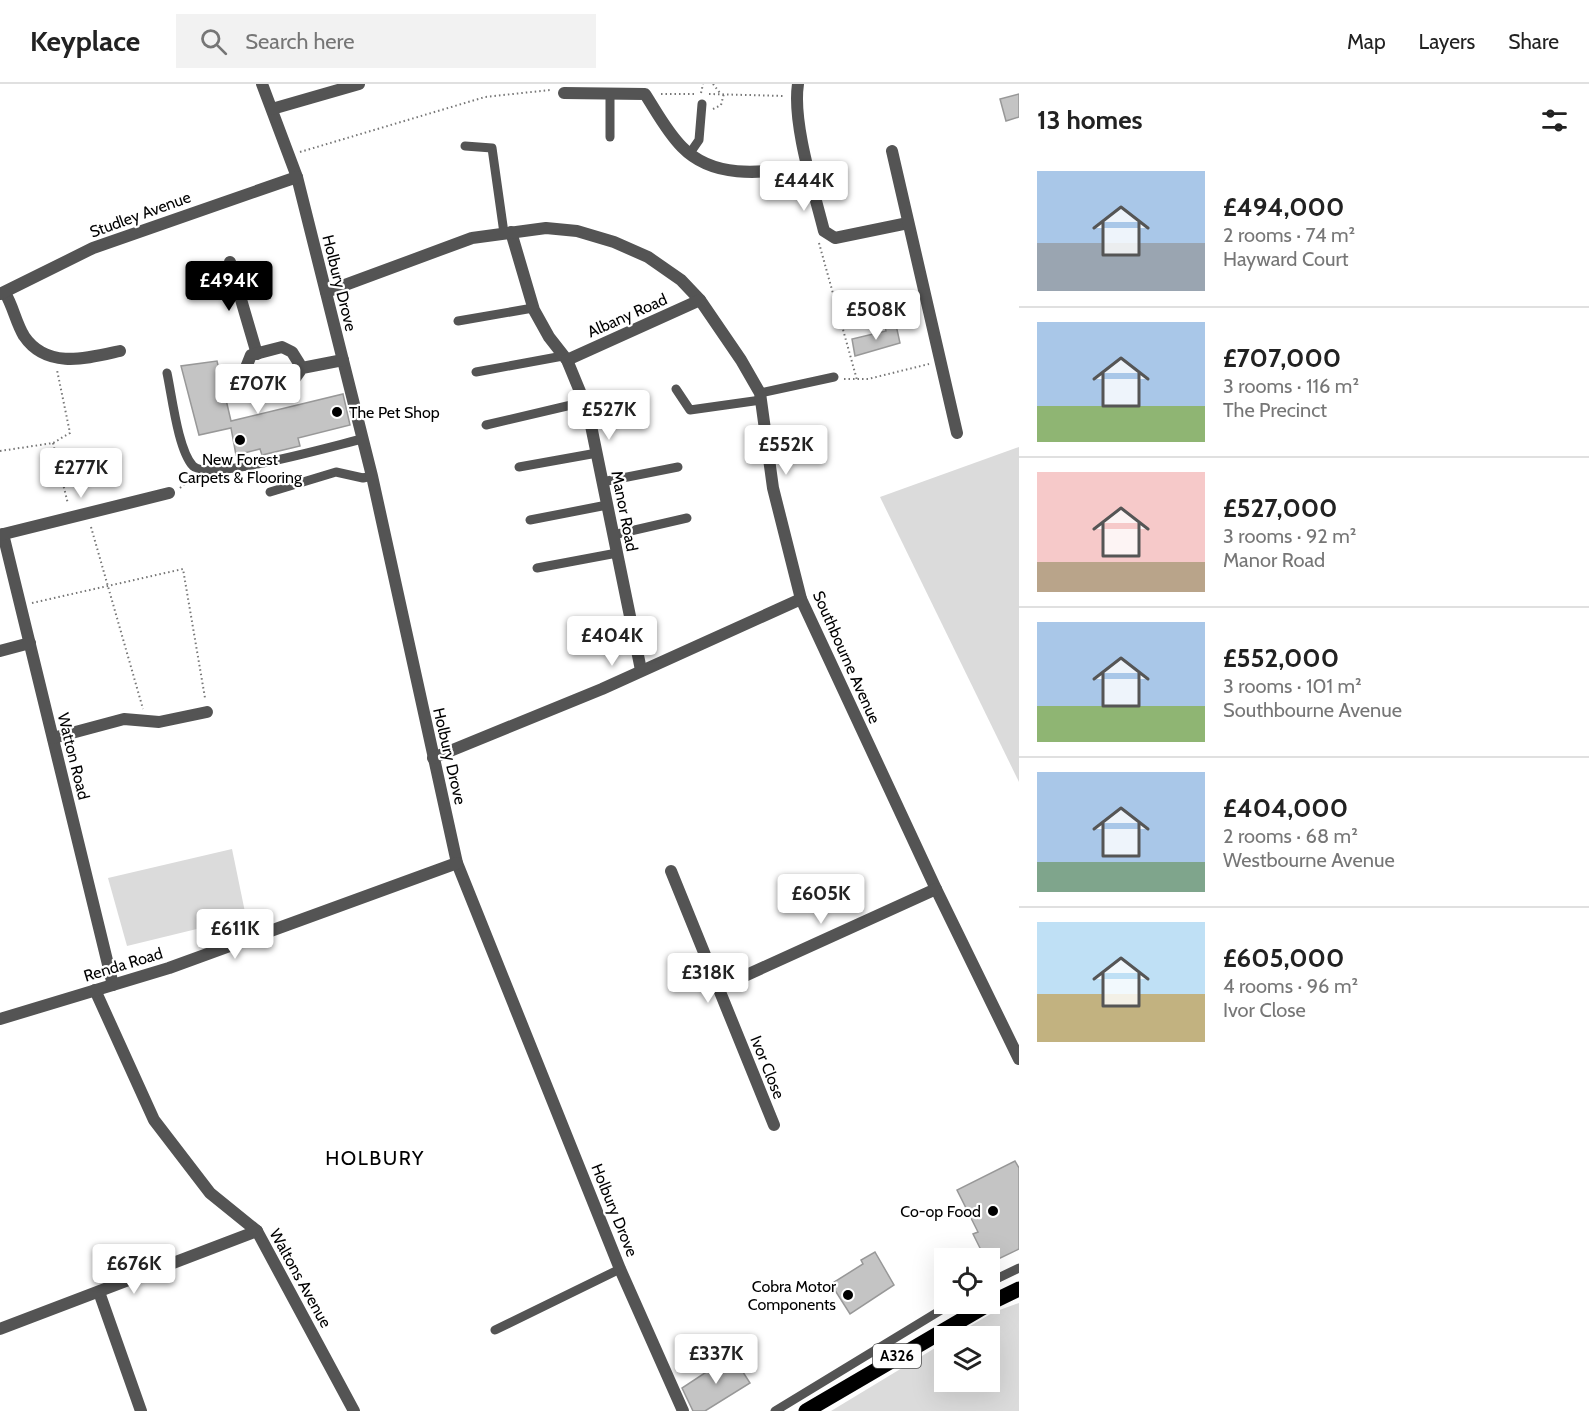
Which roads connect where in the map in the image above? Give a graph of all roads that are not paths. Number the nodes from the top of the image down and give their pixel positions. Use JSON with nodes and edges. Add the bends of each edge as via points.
{"nodes":[{"id":1,"x":262,"y":84,"type":"edge"},
{"id":2,"x":359,"y":84,"type":"edge"},
{"id":3,"x":797,"y":90,"type":"edge"},
{"id":4,"x":564,"y":93,"type":"road end"},
{"id":5,"x":610,"y":93,"type":"junction"},
{"id":6,"x":702,"y":104,"type":"dead end"},
{"id":7,"x":272,"y":109,"type":"junction"},
{"id":8,"x":610,"y":137,"type":"dead end"},
{"id":9,"x":465,"y":146,"type":"dead end"},
{"id":10,"x":892,"y":151,"type":"dead end"},
{"id":11,"x":690,"y":153,"type":"junction"},
{"id":12,"x":808,"y":167,"type":"junction"},
{"id":13,"x":297,"y":177,"type":"junction"},
{"id":14,"x":908,"y":223,"type":"junction"},
{"id":15,"x":507,"y":233,"type":"junction"},
{"id":16,"x":230,"y":262,"type":"dead end"},
{"id":17,"x":326,"y":292,"type":"junction"},
{"id":18,"x":2,"y":293,"type":"edge"},
{"id":19,"x":700,"y":300,"type":"junction"},
{"id":20,"x":533,"y":308,"type":"junction"},
{"id":21,"x":458,"y":321,"type":"dead end"},
{"id":22,"x":120,"y":351,"type":"dead end"},
{"id":23,"x":257,"y":354,"type":"junction"},
{"id":24,"x":565,"y":358,"type":"junction"},
{"id":25,"x":343,"y":360,"type":"junction"},
{"id":26,"x":302,"y":368,"type":"junction"},
{"id":27,"x":476,"y":372,"type":"dead end"},
{"id":28,"x":167,"y":374,"type":"dead end"},
{"id":29,"x":834,"y":377,"type":"road end"},
{"id":30,"x":676,"y":389,"type":"dead end"},
{"id":31,"x":760,"y":396,"type":"junction"},
{"id":32,"x":584,"y":402,"type":"junction"},
{"id":33,"x":486,"y":425,"type":"dead end"},
{"id":34,"x":957,"y":433,"type":"dead end"},
{"id":35,"x":363,"y":439,"type":"junction"},
{"id":36,"x":597,"y":453,"type":"junction"},
{"id":37,"x":519,"y":467,"type":"dead end"},
{"id":38,"x":678,"y":467,"type":"dead end"},
{"id":39,"x":372,"y":476,"type":"junction"},
{"id":40,"x":602,"y":482,"type":"junction"},
{"id":41,"x":270,"y":492,"type":"dead end"},
{"id":42,"x":169,"y":493,"type":"road end"},
{"id":43,"x":607,"y":505,"type":"junction"},
{"id":44,"x":687,"y":518,"type":"dead end"},
{"id":45,"x":530,"y":520,"type":"dead end"},
{"id":46,"x":2,"y":534,"type":"edge"},
{"id":47,"x":613,"y":536,"type":"junction"},
{"id":48,"x":617,"y":553,"type":"junction"},
{"id":49,"x":537,"y":568,"type":"dead end"},
{"id":50,"x":801,"y":599,"type":"junction"},
{"id":51,"x":30,"y":643,"type":"junction"},
{"id":52,"x":0,"y":651,"type":"edge"},
{"id":53,"x":641,"y":670,"type":"junction"},
{"id":54,"x":207,"y":712,"type":"road end"},
{"id":55,"x":53,"y":738,"type":"junction"},
{"id":56,"x":433,"y":758,"type":"junction"},
{"id":57,"x":457,"y":863,"type":"junction"},
{"id":58,"x":671,"y":872,"type":"dead end"},
{"id":59,"x":936,"y":889,"type":"junction"},
{"id":60,"x":113,"y":985,"type":"junction"},
{"id":61,"x":718,"y":988,"type":"junction"},
{"id":62,"x":94,"y":990,"type":"junction"},
{"id":63,"x":0,"y":1019,"type":"edge"},
{"id":64,"x":1019,"y":1059,"type":"edge"},
{"id":65,"x":774,"y":1125,"type":"dead end"},
{"id":66,"x":257,"y":1231,"type":"junction"},
{"id":67,"x":1019,"y":1268,"type":"edge"},
{"id":68,"x":620,"y":1269,"type":"junction"},
{"id":69,"x":1000,"y":1277,"type":"edge"},
{"id":70,"x":1019,"y":1288,"type":"edge"},
{"id":71,"x":99,"y":1292,"type":"junction"},
{"id":72,"x":1000,"y":1298,"type":"edge"},
{"id":73,"x":935,"y":1314,"type":"edge"},
{"id":74,"x":971,"y":1314,"type":"edge"},
{"id":75,"x":0,"y":1329,"type":"edge"},
{"id":76,"x":495,"y":1330,"type":"dead end"},
{"id":77,"x":141,"y":1411,"type":"edge"},
{"id":78,"x":354,"y":1411,"type":"edge"},
{"id":79,"x":683,"y":1411,"type":"edge"},
{"id":80,"x":775,"y":1411,"type":"edge"},
{"id":81,"x":806,"y":1411,"type":"edge"}],
"edges":[{"from":1,"to":7,"type":"street","name":"Holbury Drove"},
{"from":2,"to":7,"type":"street"},
{"from":3,"to":12,"type":"street"},
{"from":4,"to":5,"type":"street"},
{"from":5,"to":8,"type":"lane"},
{"from":5,"to":11,"type":"street","via":[[645,94]]},
{"from":6,"to":11,"type":"lane","via":[[699,140]]},
{"from":7,"to":13,"type":"street","name":"Holbury Drove"},
{"from":9,"to":15,"type":"lane","via":[[492,148]]},
{"from":10,"to":14,"type":"street"},
{"from":11,"to":12,"type":"street","via":[[704,164],[734,172]]},
{"from":12,"to":14,"type":"street","via":[[824,231],[835,238]]},
{"from":13,"to":17,"type":"street","name":"Holbury Drove"},
{"from":13,"to":18,"type":"street","name":"Studley Avenue","via":[[93,248]]},
{"from":14,"to":34,"type":"street"},
{"from":15,"to":17,"type":"street","name":"Southbourne Avenue","via":[[472,238]]},
{"from":15,"to":19,"type":"street","name":"Southbourne Avenue","via":[[546,228],[577,231],[614,242],[648,257]]},
{"from":15,"to":20,"type":"street","name":"Manor Road"},
{"from":16,"to":23,"type":"street"},
{"from":17,"to":25,"type":"street","name":"Holbury Drove"},
{"from":18,"to":22,"type":"street","via":[[25,337],[54,358],[82,360]]},
{"from":19,"to":24,"type":"street","name":"Albany Road"},
{"from":19,"to":31,"type":"street","name":"Southbourne Avenue"},
{"from":20,"to":21,"type":"lane"},
{"from":20,"to":24,"type":"street","name":"Manor Road"},
{"from":23,"to":26,"type":"street","via":[[282,347],[292,352]]},
{"from":23,"to":26,"type":"street","via":[[251,355],[244,370],[250,387],[259,391],[293,381]]},
{"from":24,"to":27,"type":"lane"},
{"from":24,"to":32,"type":"street","name":"Manor Road"},
{"from":25,"to":26,"type":"street"},
{"from":25,"to":35,"type":"street","name":"Holbury Drove"},
{"from":28,"to":35,"type":"lane","via":[[185,451],[195,468],[202,471],[233,470]]},
{"from":29,"to":31,"type":"lane"},
{"from":30,"to":31,"type":"lane","via":[[690,410]]},
{"from":31,"to":50,"type":"street","name":"Southbourne Avenue","via":[[773,488]]},
{"from":32,"to":33,"type":"lane"},
{"from":32,"to":36,"type":"street","name":"Manor Road"},
{"from":35,"to":39,"type":"street","name":"Holbury Drove"},
{"from":36,"to":37,"type":"lane"},
{"from":36,"to":40,"type":"street","name":"Manor Road"},
{"from":38,"to":40,"type":"lane"},
{"from":39,"to":41,"type":"lane","via":[[336,472]]},
{"from":39,"to":56,"type":"street","name":"Holbury Drove"},
{"from":40,"to":43,"type":"street","name":"Manor Road"},
{"from":42,"to":46,"type":"street"},
{"from":43,"to":45,"type":"lane"},
{"from":43,"to":47,"type":"street","name":"Manor Road"},
{"from":44,"to":47,"type":"lane"},
{"from":46,"to":51,"type":"street","name":"Watton Road"},
{"from":47,"to":48,"type":"street","name":"Manor Road"},
{"from":48,"to":49,"type":"lane"},
{"from":48,"to":53,"type":"street","name":"Manor Road"},
{"from":50,"to":53,"type":"street"},
{"from":50,"to":59,"type":"street","name":"Southbourne Avenue"},
{"from":51,"to":52,"type":"street"},
{"from":51,"to":55,"type":"street","name":"Watton Road"},
{"from":53,"to":56,"type":"street"},
{"from":54,"to":55,"type":"street","via":[[159,722],[124,719]]},
{"from":55,"to":60,"type":"street","name":"Watton Road"},
{"from":56,"to":57,"type":"street","name":"Holbury Drove"},
{"from":57,"to":60,"type":"street","name":"Renda Road"},
{"from":57,"to":68,"type":"street","name":"Holbury Drove"},
{"from":58,"to":61,"type":"street","name":"Ivor Close"},
{"from":59,"to":61,"type":"street"},
{"from":59,"to":64,"type":"street","name":"Southbourne Avenue"},
{"from":60,"to":62,"type":"street","name":"Renda Road"},
{"from":61,"to":65,"type":"street","name":"Ivor Close"},
{"from":62,"to":63,"type":"street","name":"Renda Road"},
{"from":62,"to":66,"type":"street","name":"Waltons Avenue","via":[[154,1120],[210,1193]]},
{"from":66,"to":71,"type":"street"},
{"from":66,"to":78,"type":"street","name":"Waltons Avenue"},
{"from":67,"to":69,"type":"lane"},
{"from":68,"to":76,"type":"lane"},
{"from":68,"to":79,"type":"street","name":"Holbury Drove"},
{"from":70,"to":72,"type":"main road","number":"A326"},
{"from":71,"to":75,"type":"street"},
{"from":71,"to":77,"type":"street"},
{"from":73,"to":80,"type":"lane"},
{"from":74,"to":81,"type":"main road","number":"A326"}]}
